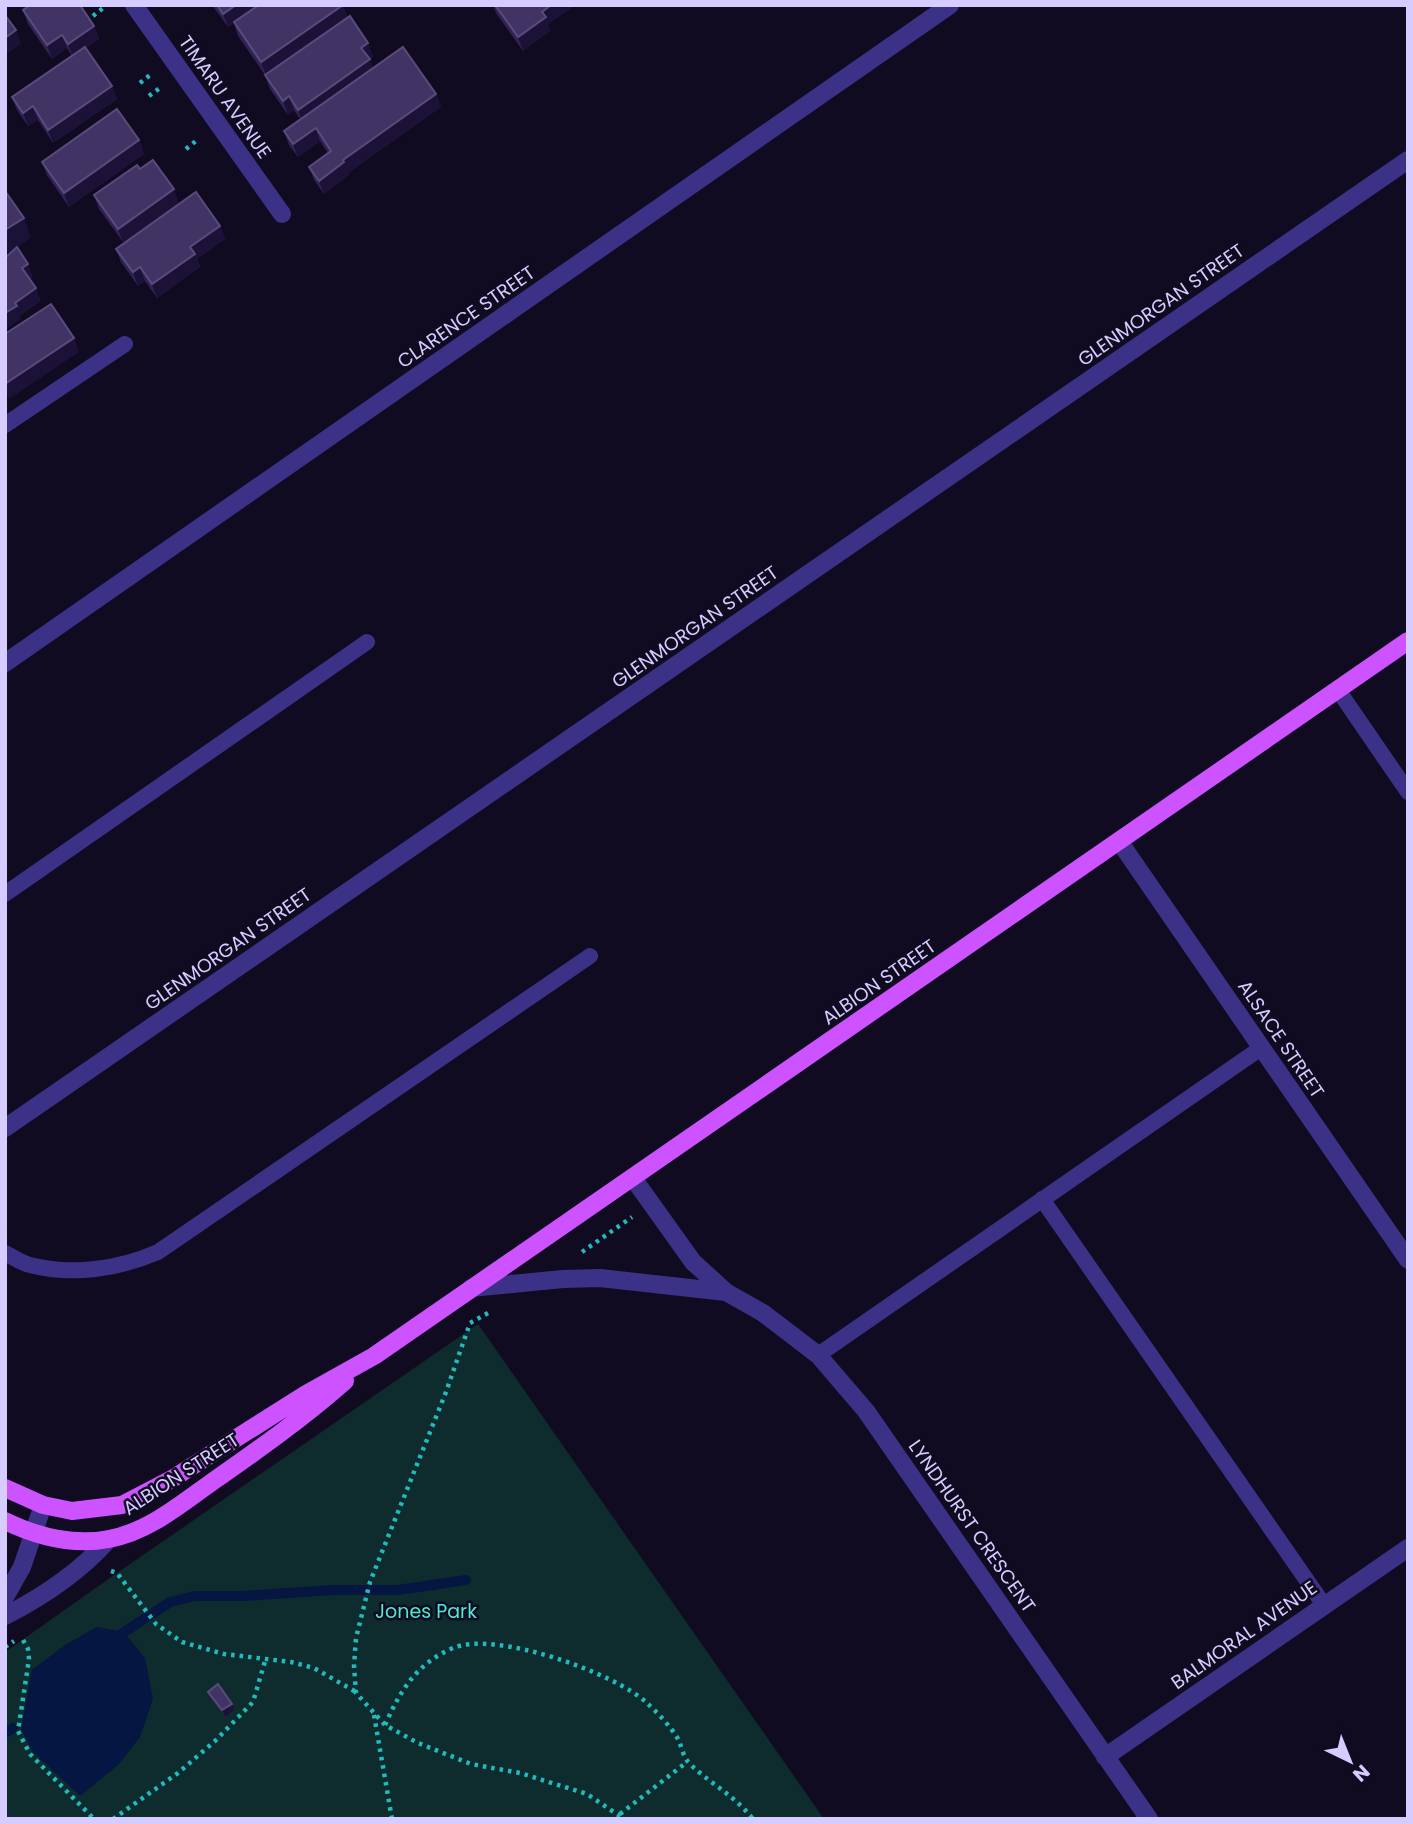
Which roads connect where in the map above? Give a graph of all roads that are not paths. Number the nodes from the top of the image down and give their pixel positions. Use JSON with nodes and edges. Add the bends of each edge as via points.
{"nodes":[{"id":1,"x":134,"y":5,"type":"edge"},
{"id":2,"x":950,"y":5,"type":"edge"},
{"id":3,"x":1408,"y":160,"type":"edge"},
{"id":4,"x":282,"y":214,"type":"dead end"},
{"id":5,"x":125,"y":344,"type":"dead end"},
{"id":6,"x":5,"y":425,"type":"edge"},
{"id":7,"x":1408,"y":641,"type":"edge"},
{"id":8,"x":367,"y":642,"type":"dead end"},
{"id":9,"x":5,"y":663,"type":"edge"},
{"id":10,"x":1338,"y":690,"type":"junction"},
{"id":11,"x":1408,"y":792,"type":"edge"},
{"id":12,"x":1119,"y":841,"type":"junction"},
{"id":13,"x":5,"y":894,"type":"edge"},
{"id":14,"x":590,"y":956,"type":"dead end"},
{"id":15,"x":1261,"y":1048,"type":"junction"},
{"id":16,"x":5,"y":1128,"type":"edge"},
{"id":17,"x":632,"y":1178,"type":"junction"},
{"id":18,"x":1042,"y":1199,"type":"junction"},
{"id":19,"x":5,"y":1253,"type":"edge"},
{"id":20,"x":1407,"y":1257,"type":"edge"},
{"id":21,"x":471,"y":1289,"type":"junction"},
{"id":22,"x":726,"y":1292,"type":"junction"},
{"id":23,"x":818,"y":1355,"type":"junction"},
{"id":24,"x":374,"y":1356,"type":"junction"},
{"id":25,"x":5,"y":1488,"type":"edge"},
{"id":26,"x":43,"y":1505,"type":"junction"},
{"id":27,"x":5,"y":1521,"type":"edge"},
{"id":28,"x":32,"y":1534,"type":"junction"},
{"id":29,"x":109,"y":1539,"type":"junction"},
{"id":30,"x":1408,"y":1548,"type":"edge"},
{"id":31,"x":5,"y":1597,"type":"edge"},
{"id":32,"x":1324,"y":1605,"type":"junction"},
{"id":33,"x":5,"y":1616,"type":"edge"},
{"id":34,"x":1105,"y":1758,"type":"junction"},
{"id":35,"x":1149,"y":1819,"type":"edge"}],
"edges":[{"from":1,"to":4,"type":"street","name":"TIMARU AVENUE"},
{"from":2,"to":9,"type":"street","name":"CLARENCE STREET"},
{"from":3,"to":16,"type":"street","name":"GLENMORGAN STREET"},
{"from":5,"to":6,"type":"lane"},
{"from":7,"to":10,"type":"main road","name":"ALBION STREET"},
{"from":8,"to":13,"type":"lane"},
{"from":10,"to":11,"type":"lane"},
{"from":10,"to":12,"type":"main road","name":"ALBION STREET"},
{"from":12,"to":15,"type":"street","name":"ALSACE STREET"},
{"from":12,"to":17,"type":"main road","name":"ALBION STREET"},
{"from":14,"to":19,"type":"lane","via":[[158,1252],[109,1268],[59,1270],[27,1265]]},
{"from":15,"to":18,"type":"lane"},
{"from":15,"to":20,"type":"street","name":"ALSACE STREET"},
{"from":17,"to":21,"type":"main road","name":"ALBION STREET"},
{"from":17,"to":22,"type":"street","name":"LYNDHURST CRESCENT","via":[[693,1262]]},
{"from":18,"to":23,"type":"lane"},
{"from":18,"to":32,"type":"lane"},
{"from":21,"to":22,"type":"street","name":"LYNDHURST CRESCENT","via":[[600,1278]]},
{"from":21,"to":24,"type":"main road","name":"ALBION STREET"},
{"from":22,"to":23,"type":"street","name":"LYNDHURST CRESCENT","via":[[763,1313]]},
{"from":23,"to":34,"type":"street","name":"LYNDHURST CRESCENT","via":[[866,1411],[919,1485]]},
{"from":24,"to":26,"type":"main road","name":"ALBION STREET","via":[[146,1495],[96,1510]]},
{"from":24,"to":29,"type":"main road","name":"ALBION STREET","via":[[299,1420],[205,1487],[134,1532]]},
{"from":25,"to":26,"type":"main road","name":"ALBION STREET"},
{"from":26,"to":28,"type":"street"},
{"from":27,"to":28,"type":"main road"},
{"from":28,"to":29,"type":"main road","via":[[80,1541]]},
{"from":28,"to":31,"type":"street","via":[[22,1567]]},
{"from":29,"to":33,"type":"street","name":"ALBION STREET","via":[[89,1562]]},
{"from":30,"to":32,"type":"street","name":"BALMORAL AVENUE"},
{"from":32,"to":34,"type":"street","name":"BALMORAL AVENUE"},
{"from":34,"to":35,"type":"street","name":"LYNDHURST CRESCENT"}]}
